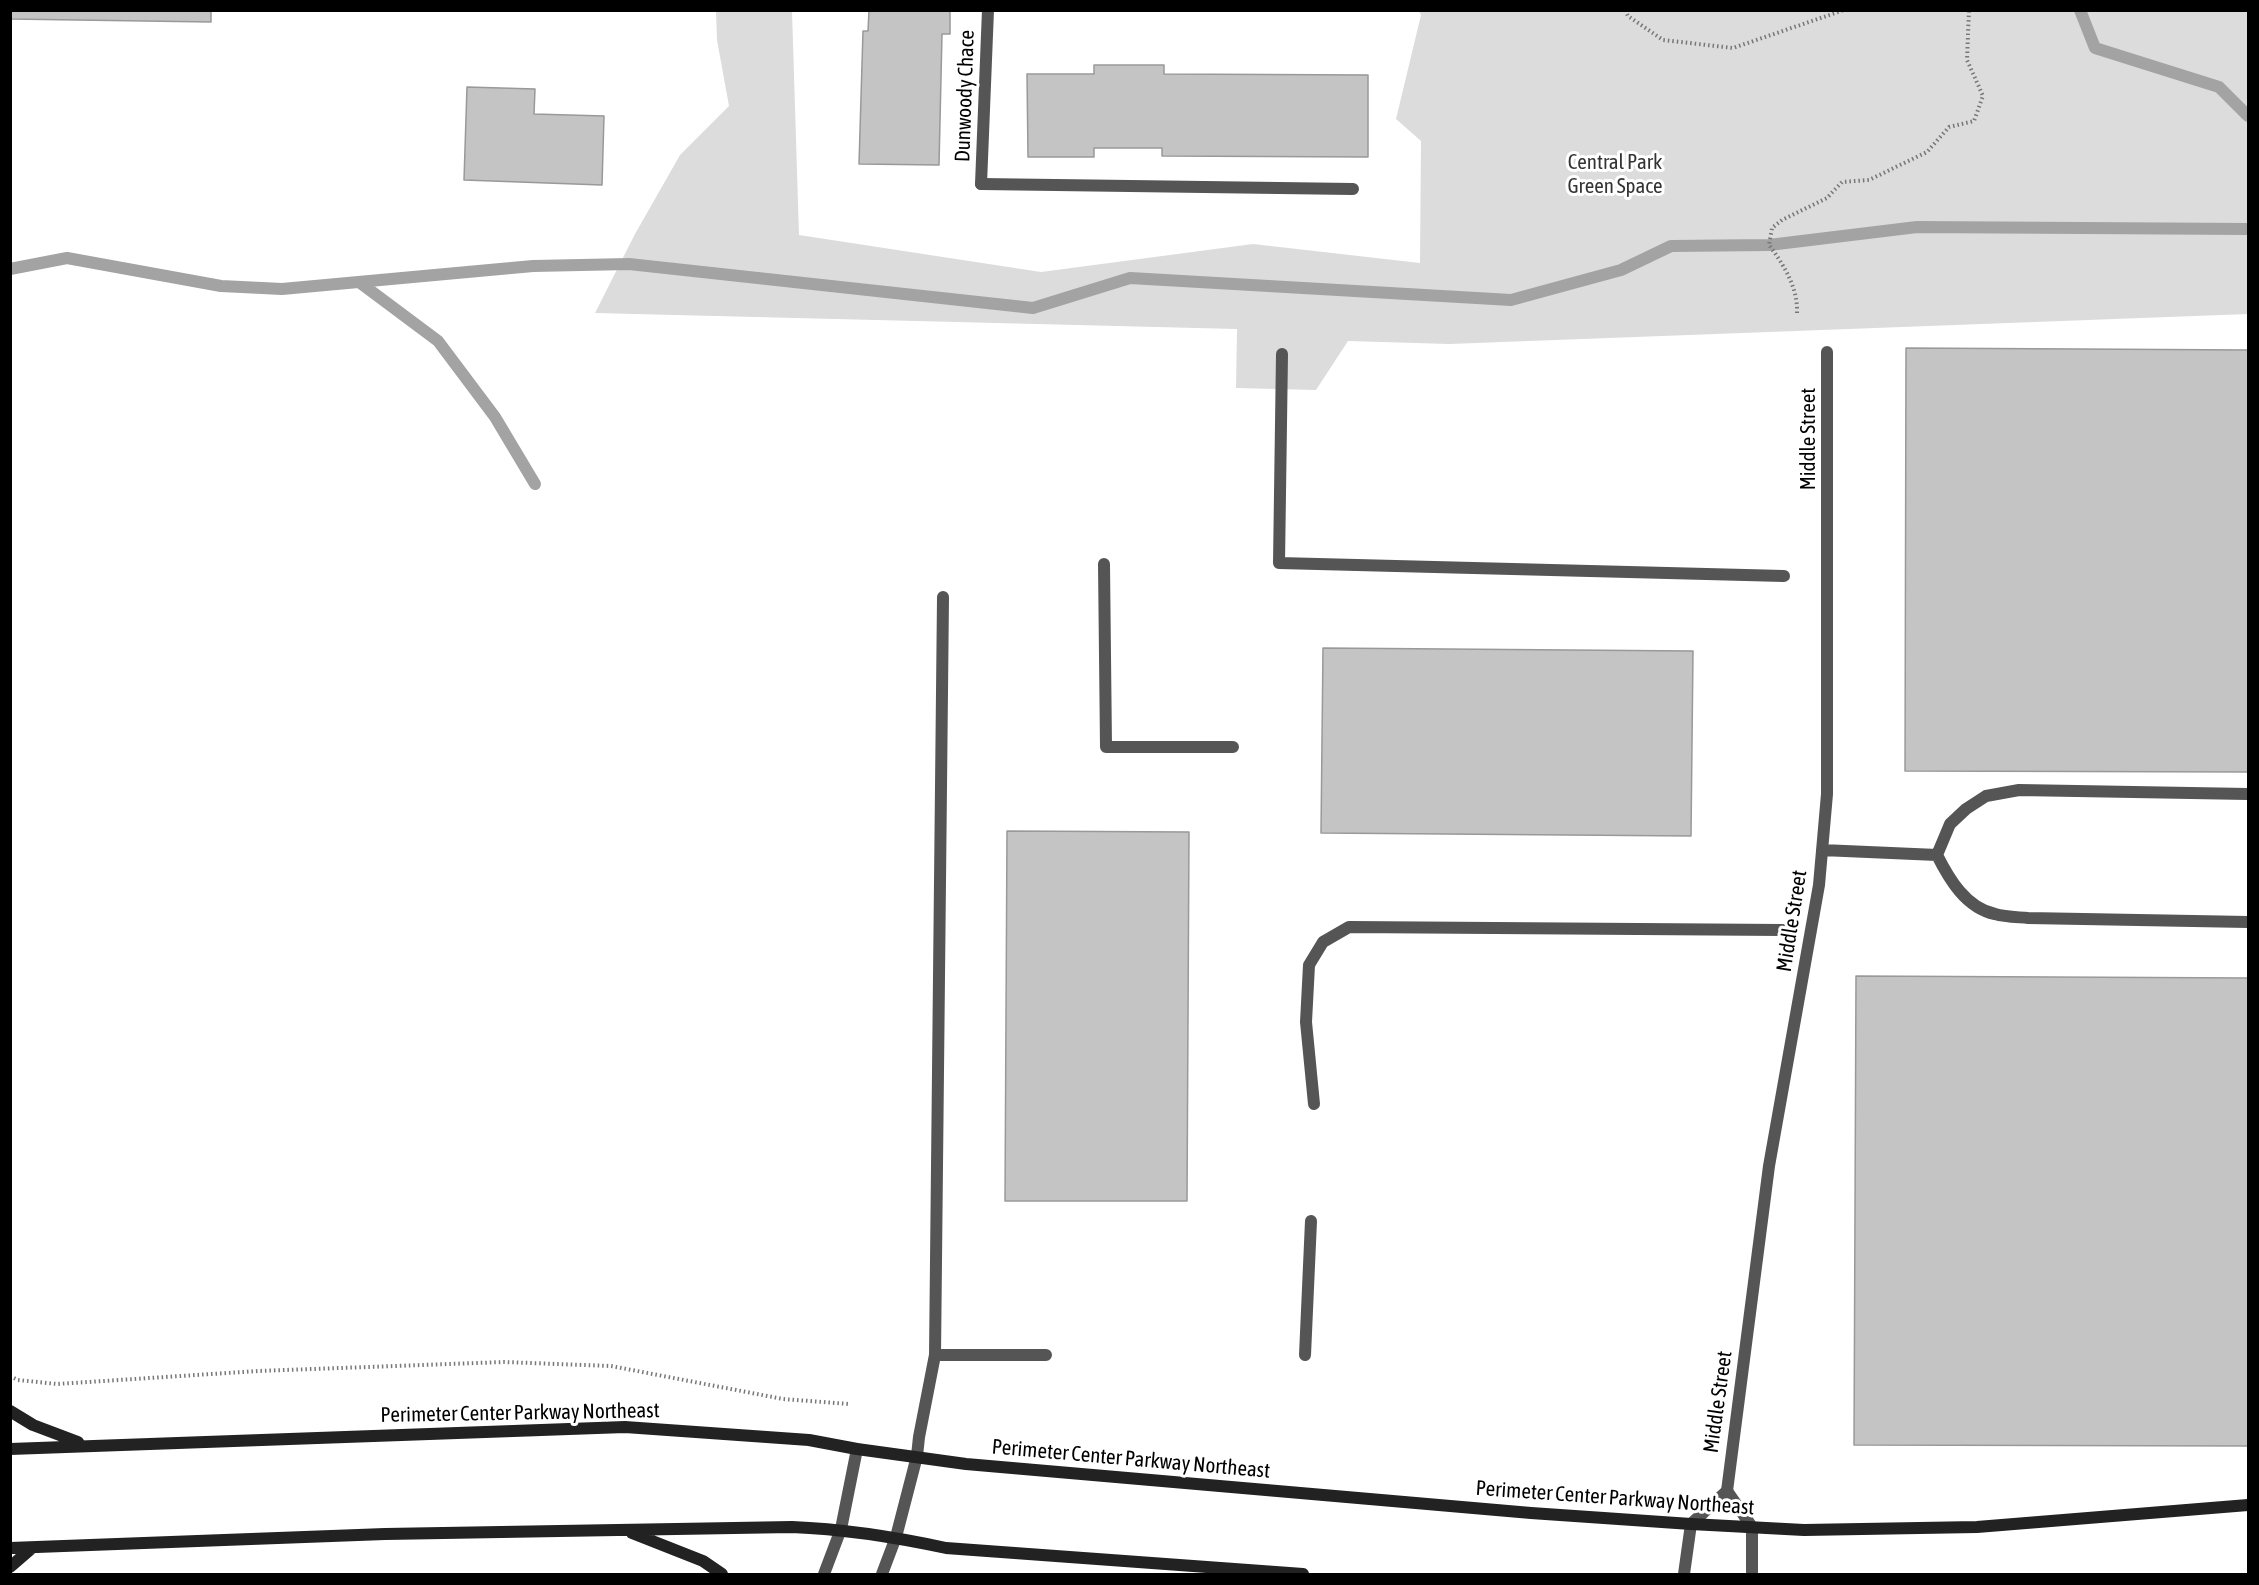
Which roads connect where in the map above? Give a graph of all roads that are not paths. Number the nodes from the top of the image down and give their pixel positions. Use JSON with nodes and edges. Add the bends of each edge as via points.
{"nodes":[{"id":1,"x":988,"y":10,"type":"edge"},
{"id":2,"x":1353,"y":189,"type":"dead end"},
{"id":3,"x":1827,"y":352,"type":"dead end"},
{"id":4,"x":1281,"y":354,"type":"dead end"},
{"id":5,"x":1104,"y":564,"type":"dead end"},
{"id":6,"x":1784,"y":576,"type":"dead end"},
{"id":7,"x":943,"y":597,"type":"dead end"},
{"id":8,"x":1233,"y":747,"type":"dead end"},
{"id":9,"x":2248,"y":794,"type":"edge"},
{"id":10,"x":1822,"y":850,"type":"junction"},
{"id":11,"x":1937,"y":855,"type":"junction"},
{"id":12,"x":2248,"y":922,"type":"edge"},
{"id":13,"x":1783,"y":930,"type":"dead end"},
{"id":14,"x":1314,"y":1104,"type":"dead end"},
{"id":15,"x":1311,"y":1221,"type":"dead end"},
{"id":16,"x":935,"y":1355,"type":"junction"},
{"id":17,"x":1046,"y":1355,"type":"dead end"},
{"id":18,"x":1305,"y":1355,"type":"dead end"},
{"id":19,"x":10,"y":1411,"type":"edge"},
{"id":20,"x":88,"y":1445,"type":"junction"},
{"id":21,"x":10,"y":1449,"type":"edge"},
{"id":22,"x":858,"y":1449,"type":"junction"},
{"id":23,"x":917,"y":1456,"type":"junction"},
{"id":24,"x":1727,"y":1491,"type":"junction"},
{"id":25,"x":2248,"y":1506,"type":"edge"},
{"id":26,"x":1691,"y":1524,"type":"junction"},
{"id":27,"x":1752,"y":1527,"type":"junction"},
{"id":28,"x":841,"y":1529,"type":"junction"},
{"id":29,"x":625,"y":1530,"type":"junction"},
{"id":30,"x":896,"y":1537,"type":"junction"},
{"id":31,"x":10,"y":1548,"type":"edge"},
{"id":32,"x":32,"y":1548,"type":"junction"},
{"id":33,"x":10,"y":1567,"type":"edge"},
{"id":34,"x":722,"y":1575,"type":"edge"},
{"id":35,"x":824,"y":1575,"type":"edge"},
{"id":36,"x":882,"y":1575,"type":"edge"},
{"id":37,"x":1303,"y":1575,"type":"edge"},
{"id":38,"x":1684,"y":1575,"type":"edge"},
{"id":39,"x":1752,"y":1575,"type":"edge"}],
"edges":[{"from":1,"to":2,"type":"street","name":"Dunwoody Chace","via":[[981,184]]},
{"from":3,"to":10,"type":"street","name":"Middle Street","via":[[1827,794]]},
{"from":4,"to":6,"type":"street","via":[[1279,563]]},
{"from":5,"to":8,"type":"street","via":[[1106,747]]},
{"from":7,"to":16,"type":"street"},
{"from":9,"to":11,"type":"street","via":[[2019,790],[1986,796],[1950,824]]},
{"from":10,"to":11,"type":"street"},
{"from":10,"to":24,"type":"street","name":"Middle Street","via":[[1805,971],[1769,1166]]},
{"from":11,"to":12,"type":"street","via":[[1950,881],[1962,894],[1992,914]]},
{"from":13,"to":14,"type":"street","via":[[1348,927],[1323,942],[1309,965],[1306,1022]]},
{"from":15,"to":18,"type":"street"},
{"from":16,"to":17,"type":"street"},
{"from":16,"to":23,"type":"street"},
{"from":19,"to":20,"type":"main road","via":[[55,1435]]},
{"from":20,"to":21,"type":"main road","name":"Perimeter Center Parkway Northeast"},
{"from":20,"to":22,"type":"main road","name":"Perimeter Center Parkway Northeast","via":[[625,1427],[808,1440]]},
{"from":22,"to":23,"type":"main road","name":"Perimeter Center Parkway Northeast"},
{"from":22,"to":28,"type":"street"},
{"from":23,"to":26,"type":"main road","name":"Perimeter Center Parkway Northeast","via":[[966,1464]]},
{"from":23,"to":30,"type":"street"},
{"from":24,"to":26,"type":"street"},
{"from":24,"to":27,"type":"street"},
{"from":25,"to":27,"type":"main road","name":"Perimeter Center Parkway Northeast","via":[[1977,1527]]},
{"from":26,"to":27,"type":"main road","name":"Perimeter Center Parkway Northeast"},
{"from":26,"to":38,"type":"street"},
{"from":27,"to":39,"type":"street"},
{"from":28,"to":29,"type":"main road"},
{"from":28,"to":30,"type":"main road"},
{"from":28,"to":35,"type":"street"},
{"from":29,"to":32,"type":"main road","via":[[385,1534]]},
{"from":29,"to":34,"type":"main road","via":[[704,1561]]},
{"from":30,"to":36,"type":"street"},
{"from":30,"to":37,"type":"main road","via":[[946,1548]]},
{"from":31,"to":32,"type":"main road"},
{"from":32,"to":33,"type":"main road"}]}
